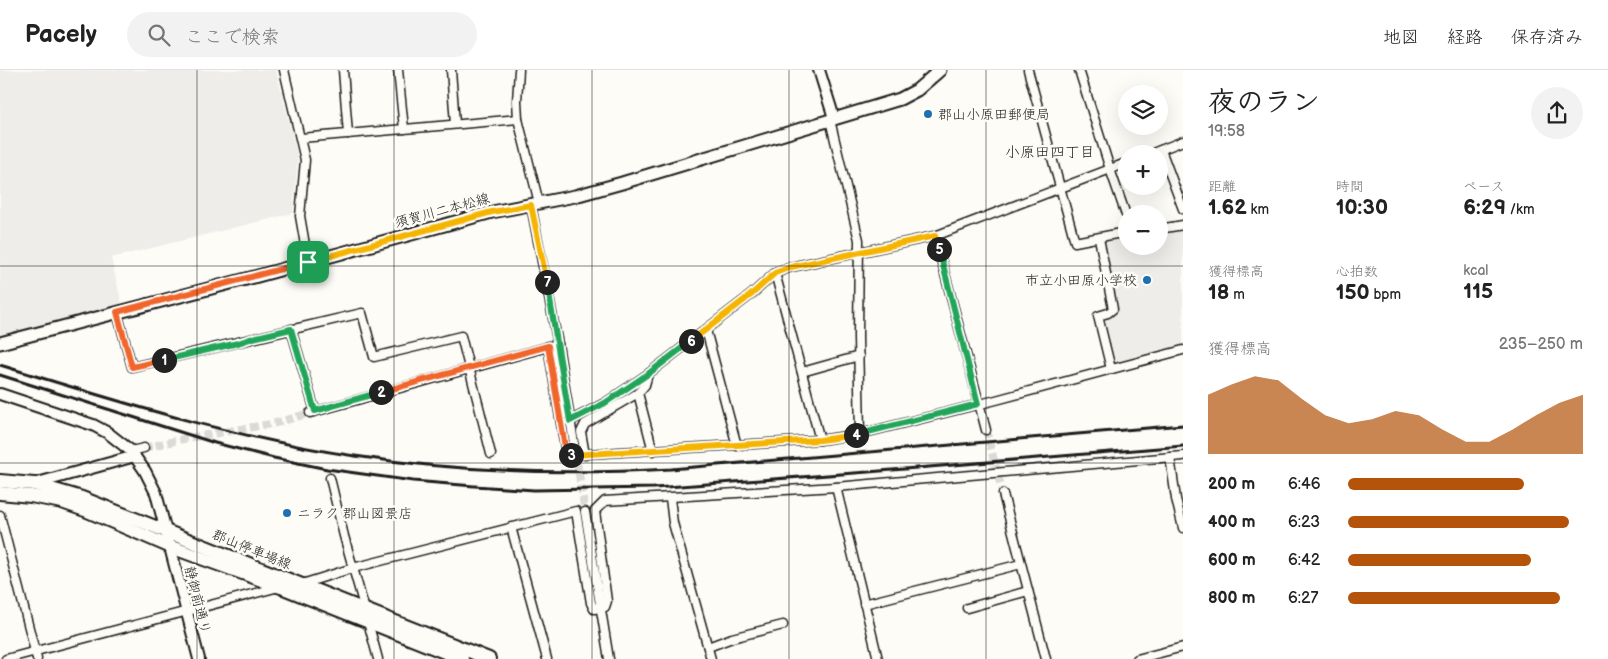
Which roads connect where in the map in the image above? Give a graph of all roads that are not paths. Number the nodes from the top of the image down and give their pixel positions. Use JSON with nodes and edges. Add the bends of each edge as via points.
{"nodes":[{"id":1,"x":284,"y":70,"type":"edge"},
{"id":2,"x":343,"y":70,"type":"edge"},
{"id":3,"x":398,"y":70,"type":"edge"},
{"id":4,"x":451,"y":70,"type":"edge"},
{"id":5,"x":519,"y":70,"type":"edge"},
{"id":6,"x":819,"y":70,"type":"edge"},
{"id":7,"x":940,"y":70,"type":"edge"},
{"id":8,"x":1028,"y":70,"type":"edge"},
{"id":9,"x":1079,"y":70,"type":"edge"},
{"id":10,"x":518,"y":119,"type":"junction"},
{"id":11,"x":832,"y":119,"type":"junction"},
{"id":12,"x":455,"y":124,"type":"junction"},
{"id":13,"x":404,"y":129,"type":"junction"},
{"id":14,"x":348,"y":134,"type":"junction"},
{"id":15,"x":301,"y":138,"type":"junction"},
{"id":16,"x":1183,"y":141,"type":"edge"},
{"id":17,"x":1168,"y":147,"type":"edge"},
{"id":18,"x":1118,"y":166,"type":"edge"},
{"id":19,"x":1110,"y":169,"type":"junction"},
{"id":20,"x":1168,"y":169,"type":"edge"},
{"id":21,"x":1062,"y":188,"type":"junction"},
{"id":22,"x":535,"y":204,"type":"junction"},
{"id":23,"x":1122,"y":205,"type":"edge"},
{"id":24,"x":1183,"y":209,"type":"edge"},
{"id":25,"x":1183,"y":224,"type":"edge"},
{"id":26,"x":1168,"y":227,"type":"edge"},
{"id":27,"x":1118,"y":234,"type":"edge"},
{"id":28,"x":935,"y":236,"type":"junction"},
{"id":29,"x":1099,"y":238,"type":"junction"},
{"id":30,"x":860,"y":253,"type":"junction"},
{"id":31,"x":308,"y":262,"type":"junction"},
{"id":32,"x":775,"y":273,"type":"junction"},
{"id":33,"x":117,"y":312,"type":"junction"},
{"id":34,"x":291,"y":329,"type":"junction"},
{"id":35,"x":706,"y":330,"type":"junction"},
{"id":36,"x":0,"y":343,"type":"edge"},
{"id":37,"x":558,"y":344,"type":"junction"},
{"id":38,"x":548,"y":346,"type":"junction"},
{"id":39,"x":1183,"y":350,"type":"edge"},
{"id":40,"x":859,"y":356,"type":"junction"},
{"id":41,"x":470,"y":368,"type":"junction"},
{"id":42,"x":1111,"y":369,"type":"junction"},
{"id":43,"x":802,"y":372,"type":"junction"},
{"id":44,"x":648,"y":374,"type":"junction"},
{"id":45,"x":638,"y":393,"type":"junction"},
{"id":46,"x":0,"y":394,"type":"edge"},
{"id":47,"x":978,"y":404,"type":"junction"},
{"id":48,"x":570,"y":421,"type":"junction"},
{"id":49,"x":986,"y":430,"type":"tunnel mouth"},
{"id":50,"x":860,"y":434,"type":"junction"},
{"id":51,"x":820,"y":440,"type":"junction"},
{"id":52,"x":737,"y":446,"type":"junction"},
{"id":53,"x":144,"y":448,"type":"tunnel mouth"},
{"id":54,"x":575,"y":450,"type":"tunnel mouth"},
{"id":55,"x":654,"y":451,"type":"junction"},
{"id":56,"x":133,"y":454,"type":"junction"},
{"id":57,"x":492,"y":454,"type":"dead end"},
{"id":58,"x":586,"y":455,"type":"junction"},
{"id":59,"x":1183,"y":456,"type":"edge"},
{"id":60,"x":1170,"y":457,"type":"junction"},
{"id":61,"x":330,"y":478,"type":"dead end"},
{"id":62,"x":0,"y":481,"type":"edge"},
{"id":63,"x":34,"y":484,"type":"junction"},
{"id":64,"x":836,"y":487,"type":"junction"},
{"id":65,"x":0,"y":493,"type":"edge"},
{"id":66,"x":1002,"y":494,"type":"tunnel mouth"},
{"id":67,"x":670,"y":498,"type":"junction"},
{"id":68,"x":1180,"y":498,"type":"edge"},
{"id":69,"x":576,"y":510,"type":"junction"},
{"id":70,"x":585,"y":512,"type":"tunnel mouth"},
{"id":71,"x":595,"y":512,"type":"junction"},
{"id":72,"x":0,"y":515,"type":"edge"},
{"id":73,"x":512,"y":527,"type":"junction"},
{"id":74,"x":1183,"y":528,"type":"edge"},
{"id":75,"x":166,"y":530,"type":"junction"},
{"id":76,"x":171,"y":547,"type":"junction"},
{"id":77,"x":1021,"y":564,"type":"junction"},
{"id":78,"x":353,"y":568,"type":"junction"},
{"id":79,"x":300,"y":584,"type":"junction"},
{"id":80,"x":281,"y":587,"type":"junction"},
{"id":81,"x":1028,"y":591,"type":"junction"},
{"id":82,"x":864,"y":604,"type":"junction"},
{"id":83,"x":967,"y":608,"type":"dead end"},
{"id":84,"x":601,"y":609,"type":"junction"},
{"id":85,"x":186,"y":612,"type":"junction"},
{"id":86,"x":367,"y":616,"type":"junction"},
{"id":87,"x":783,"y":625,"type":"dead end"},
{"id":88,"x":708,"y":647,"type":"junction"},
{"id":89,"x":1183,"y":647,"type":"edge"},
{"id":90,"x":36,"y":655,"type":"edge"},
{"id":91,"x":6,"y":659,"type":"edge"},
{"id":92,"x":199,"y":659,"type":"edge"},
{"id":93,"x":378,"y":659,"type":"edge"},
{"id":94,"x":462,"y":659,"type":"edge"},
{"id":95,"x":489,"y":659,"type":"edge"},
{"id":96,"x":547,"y":659,"type":"edge"},
{"id":97,"x":609,"y":659,"type":"edge"},
{"id":98,"x":710,"y":659,"type":"edge"},
{"id":99,"x":878,"y":659,"type":"edge"},
{"id":100,"x":1046,"y":659,"type":"edge"},
{"id":101,"x":1137,"y":659,"type":"edge"}],
"edges":[{"from":1,"to":15,"type":"street"},
{"from":2,"to":14,"type":"street"},
{"from":3,"to":13,"type":"street"},
{"from":4,"to":12,"type":"street"},
{"from":5,"to":10,"type":"street"},
{"from":6,"to":11,"type":"street"},
{"from":7,"to":11,"type":"main road","name":"須賀川二本松線","via":[[917,90],[900,99]]},
{"from":8,"to":21,"type":"street"},
{"from":9,"to":19,"type":"street"},
{"from":10,"to":12,"type":"street"},
{"from":10,"to":22,"type":"street"},
{"from":11,"to":22,"type":"main road","name":"須賀川二本松線","via":[[622,183]]},
{"from":11,"to":30,"type":"street"},
{"from":12,"to":13,"type":"street"},
{"from":13,"to":14,"type":"street"},
{"from":14,"to":15,"type":"street"},
{"from":15,"to":31,"type":"street","via":[[305,160],[300,216]]},
{"from":16,"to":17,"type":"street"},
{"from":18,"to":19,"type":"street"},
{"from":19,"to":21,"type":"street"},
{"from":19,"to":23,"type":"street"},
{"from":20,"to":24,"type":"street"},
{"from":21,"to":28,"type":"street"},
{"from":21,"to":29,"type":"street","via":[[1076,242]]},
{"from":22,"to":31,"type":"main road","name":"須賀川二本松線","via":[[492,212]]},
{"from":22,"to":37,"type":"street"},
{"from":25,"to":26,"type":"street"},
{"from":27,"to":29,"type":"street"},
{"from":28,"to":30,"type":"street"},
{"from":28,"to":47,"type":"street"},
{"from":29,"to":42,"type":"street","via":[[1113,309],[1098,316]]},
{"from":30,"to":32,"type":"street"},
{"from":30,"to":40,"type":"street"},
{"from":31,"to":33,"type":"main road","name":"須賀川二本松線"},
{"from":32,"to":35,"type":"street"},
{"from":32,"to":43,"type":"street"},
{"from":33,"to":34,"type":"street","via":[[132,367]]},
{"from":33,"to":36,"type":"main road","name":"須賀川二本松線"},
{"from":34,"to":41,"type":"street","via":[[362,313],[374,357],[461,336]]},
{"from":34,"to":41,"type":"street","via":[[312,412]]},
{"from":35,"to":44,"type":"street"},
{"from":35,"to":52,"type":"street"},
{"from":37,"to":38,"type":"street"},
{"from":37,"to":48,"type":"street"},
{"from":38,"to":41,"type":"street"},
{"from":38,"to":58,"type":"street","via":[[566,453]]},
{"from":39,"to":42,"type":"street"},
{"from":40,"to":43,"type":"street"},
{"from":40,"to":50,"type":"street"},
{"from":41,"to":57,"type":"street"},
{"from":42,"to":47,"type":"street"},
{"from":43,"to":51,"type":"street"},
{"from":44,"to":45,"type":"street"},
{"from":44,"to":48,"type":"street","via":[[605,403]]},
{"from":45,"to":55,"type":"street"},
{"from":45,"to":58,"type":"street","via":[[585,424],[581,432]]},
{"from":46,"to":56,"type":"street","via":[[92,425],[108,433]]},
{"from":47,"to":49,"type":"street"},
{"from":47,"to":50,"type":"street"},
{"from":48,"to":54,"type":"street"},
{"from":50,"to":51,"type":"street"},
{"from":51,"to":52,"type":"street"},
{"from":52,"to":55,"type":"street"},
{"from":53,"to":56,"type":"street"},
{"from":55,"to":58,"type":"street"},
{"from":56,"to":63,"type":"street"},
{"from":56,"to":75,"type":"street","name":"静御前通り","via":[[156,493]]},
{"from":59,"to":60,"type":"street"},
{"from":60,"to":64,"type":"street"},
{"from":60,"to":68,"type":"street"},
{"from":61,"to":78,"type":"street"},
{"from":62,"to":63,"type":"main road","name":"郡山停車場線"},
{"from":63,"to":75,"type":"main road","name":"郡山停車場線","via":[[82,498]]},
{"from":64,"to":67,"type":"street"},
{"from":64,"to":82,"type":"street"},
{"from":65,"to":76,"type":"main road","name":"郡山停車場線","via":[[62,502]]},
{"from":66,"to":77,"type":"street"},
{"from":67,"to":71,"type":"street","via":[[604,500]]},
{"from":67,"to":88,"type":"street","via":[[673,523]]},
{"from":68,"to":74,"type":"street"},
{"from":69,"to":71,"type":"street"},
{"from":69,"to":73,"type":"street"},
{"from":69,"to":84,"type":"street","via":[[591,603],[594,609]]},
{"from":70,"to":84,"type":"street"},
{"from":71,"to":84,"type":"street","via":[[608,601]]},
{"from":72,"to":90,"type":"street"},
{"from":73,"to":78,"type":"street"},
{"from":73,"to":96,"type":"street"},
{"from":75,"to":76,"type":"street","name":"静御前通り"},
{"from":75,"to":79,"type":"main road","name":"郡山停車場線"},
{"from":76,"to":80,"type":"main road","name":"郡山停車場線"},
{"from":76,"to":85,"type":"street","name":"静御前通り"},
{"from":77,"to":81,"type":"street"},
{"from":77,"to":82,"type":"street"},
{"from":78,"to":79,"type":"street"},
{"from":78,"to":86,"type":"street"},
{"from":79,"to":86,"type":"main road","name":"郡山停車場線"},
{"from":80,"to":85,"type":"street"},
{"from":80,"to":86,"type":"main road","name":"郡山停車場線"},
{"from":81,"to":83,"type":"street"},
{"from":81,"to":100,"type":"street"},
{"from":82,"to":99,"type":"street"},
{"from":84,"to":97,"type":"street"},
{"from":85,"to":90,"type":"street"},
{"from":85,"to":92,"type":"street","name":"静御前通り"},
{"from":86,"to":93,"type":"street"},
{"from":86,"to":94,"type":"main road","name":"郡山停車場線"},
{"from":86,"to":95,"type":"main road","name":"郡山停車場線"},
{"from":87,"to":88,"type":"street"},
{"from":88,"to":98,"type":"street"},
{"from":89,"to":101,"type":"street"},
{"from":90,"to":91,"type":"street"}]}
